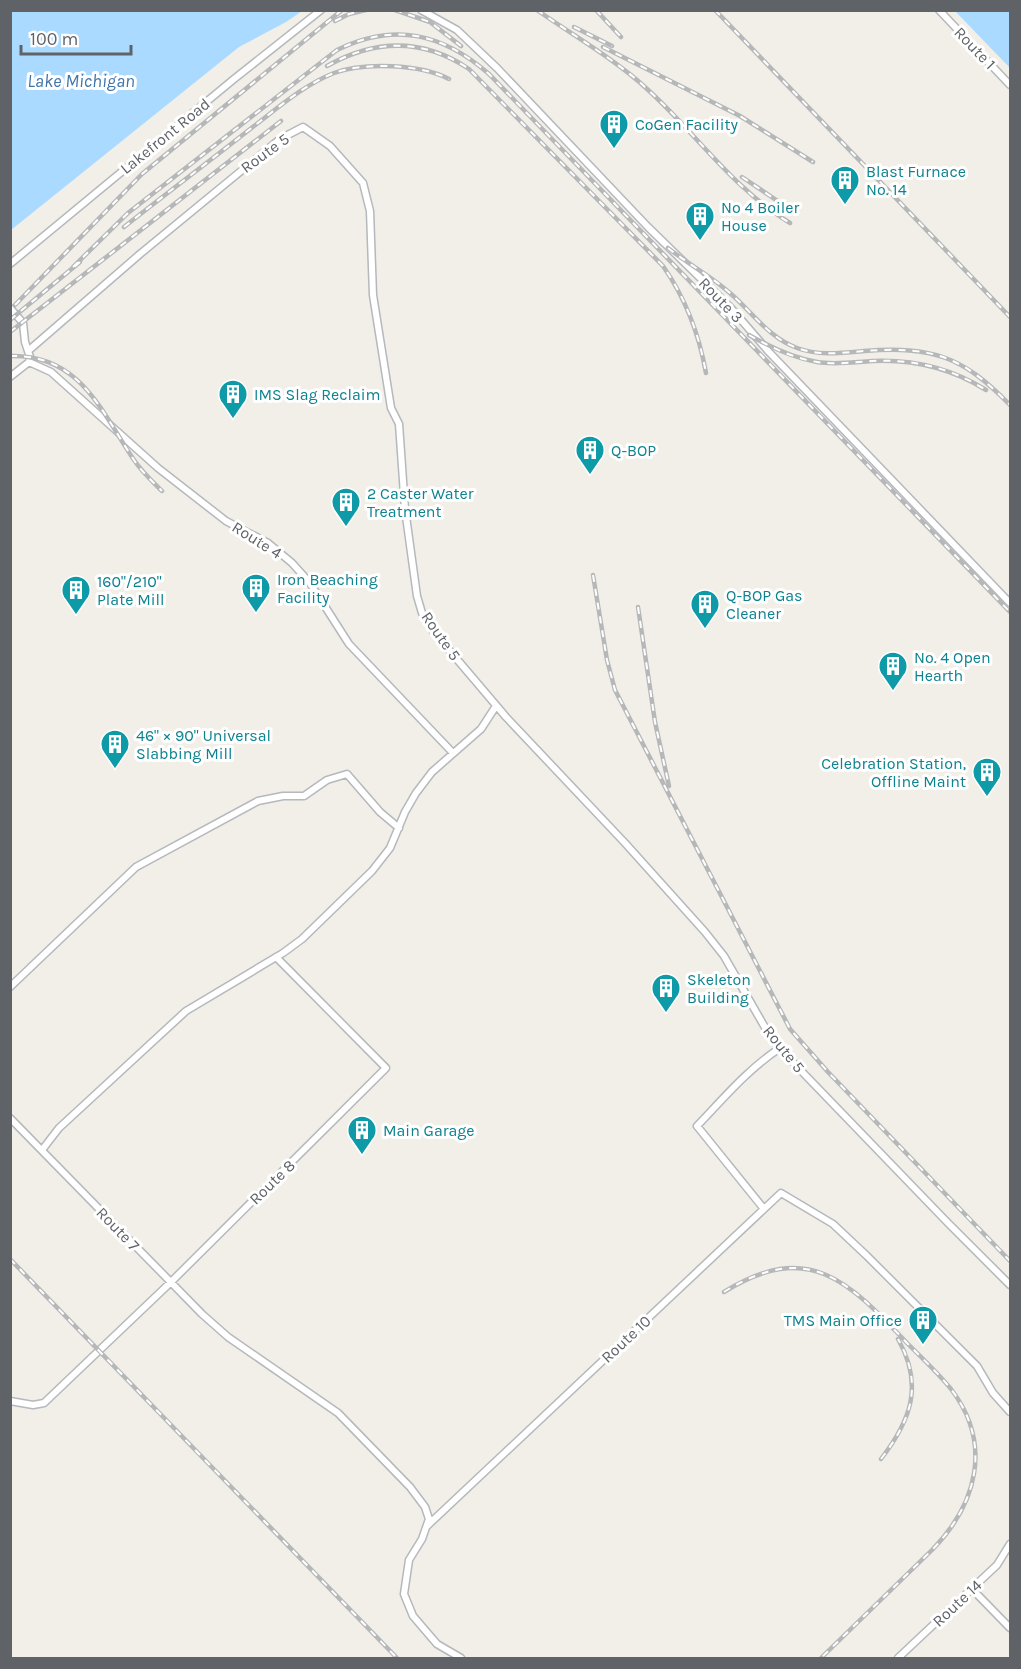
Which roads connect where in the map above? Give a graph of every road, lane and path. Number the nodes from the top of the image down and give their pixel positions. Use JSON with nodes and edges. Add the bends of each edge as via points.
{"nodes":[{"id":1,"x":321,"y":10,"type":"edge"},
{"id":2,"x":421,"y":10,"type":"edge"},
{"id":3,"x":939,"y":10,"type":"edge"},
{"id":4,"x":1011,"y":85,"type":"edge"},
{"id":5,"x":10,"y":264,"type":"edge"},
{"id":6,"x":10,"y":308,"type":"edge"},
{"id":7,"x":28,"y":351,"type":"junction"},
{"id":8,"x":29,"y":362,"type":"junction"},
{"id":9,"x":10,"y":377,"type":"edge"},
{"id":10,"x":1011,"y":603,"type":"edge"},
{"id":11,"x":496,"y":706,"type":"junction"},
{"id":12,"x":453,"y":753,"type":"junction"},
{"id":13,"x":399,"y":828,"type":"junction"},
{"id":14,"x":276,"y":957,"type":"junction"},
{"id":15,"x":10,"y":987,"type":"edge"},
{"id":16,"x":780,"y":1048,"type":"junction"},
{"id":17,"x":10,"y":1118,"type":"edge"},
{"id":18,"x":42,"y":1150,"type":"junction"},
{"id":19,"x":764,"y":1209,"type":"junction"},
{"id":20,"x":170,"y":1283,"type":"junction"},
{"id":21,"x":1011,"y":1285,"type":"edge"},
{"id":22,"x":10,"y":1401,"type":"edge"},
{"id":23,"x":1011,"y":1412,"type":"edge"},
{"id":24,"x":427,"y":1526,"type":"junction"},
{"id":25,"x":1011,"y":1544,"type":"edge"},
{"id":26,"x":972,"y":1589,"type":"junction"},
{"id":27,"x":1011,"y":1628,"type":"edge"},
{"id":28,"x":461,"y":1659,"type":"edge"},
{"id":29,"x":898,"y":1659,"type":"edge"}],
"edges":[{"from":1,"to":5,"type":"street","name":"Lakefront Road"},
{"from":2,"to":10,"type":"street","name":"Route 3","via":[[457,30],[497,68]]},
{"from":3,"to":4,"type":"street","name":"Route 1"},
{"from":6,"to":7,"type":"street","via":[[23,323]]},
{"from":7,"to":8,"type":"street"},
{"from":7,"to":11,"type":"street","name":"Route 5","via":[[280,139],[303,127],[330,146],[363,183],[370,211],[373,295],[391,408],[399,424],[405,509],[422,613]]},
{"from":8,"to":9,"type":"street"},
{"from":8,"to":12,"type":"street","name":"Route 4","via":[[51,372],[158,468],[226,521],[268,543],[292,563],[310,583],[349,644]]},
{"from":11,"to":12,"type":"street","via":[[481,729]]},
{"from":11,"to":16,"type":"street","name":"Route 5","via":[[705,932]]},
{"from":12,"to":13,"type":"street","via":[[416,793]]},
{"from":13,"to":14,"type":"street","via":[[390,848],[372,871],[302,939]]},
{"from":13,"to":15,"type":"street","via":[[347,774],[327,780],[304,796],[258,801],[136,867]]},
{"from":14,"to":18,"type":"street","via":[[186,1011],[60,1128]]},
{"from":14,"to":20,"type":"street","name":"Route 8","via":[[386,1068]]},
{"from":16,"to":19,"type":"street","via":[[767,1056],[697,1126]]},
{"from":16,"to":21,"type":"street","name":"Route 5"},
{"from":17,"to":18,"type":"street","name":"Route 7"},
{"from":18,"to":20,"type":"street","name":"Route 7"},
{"from":19,"to":23,"type":"street","name":"Route 10","via":[[781,1193],[833,1224],[977,1366],[993,1393]]},
{"from":19,"to":24,"type":"street","name":"Route 10"},
{"from":20,"to":22,"type":"street","name":"Route 8","via":[[44,1403]]},
{"from":20,"to":24,"type":"street","name":"Route 7","via":[[228,1337],[338,1413],[410,1487],[425,1507]]},
{"from":24,"to":28,"type":"street","name":"Route 10","via":[[409,1560],[404,1594],[413,1616],[437,1644]]},
{"from":25,"to":26,"type":"street","name":"Route 14","via":[[997,1565]]},
{"from":26,"to":27,"type":"street"},
{"from":26,"to":29,"type":"street","name":"Route 14"}]}
